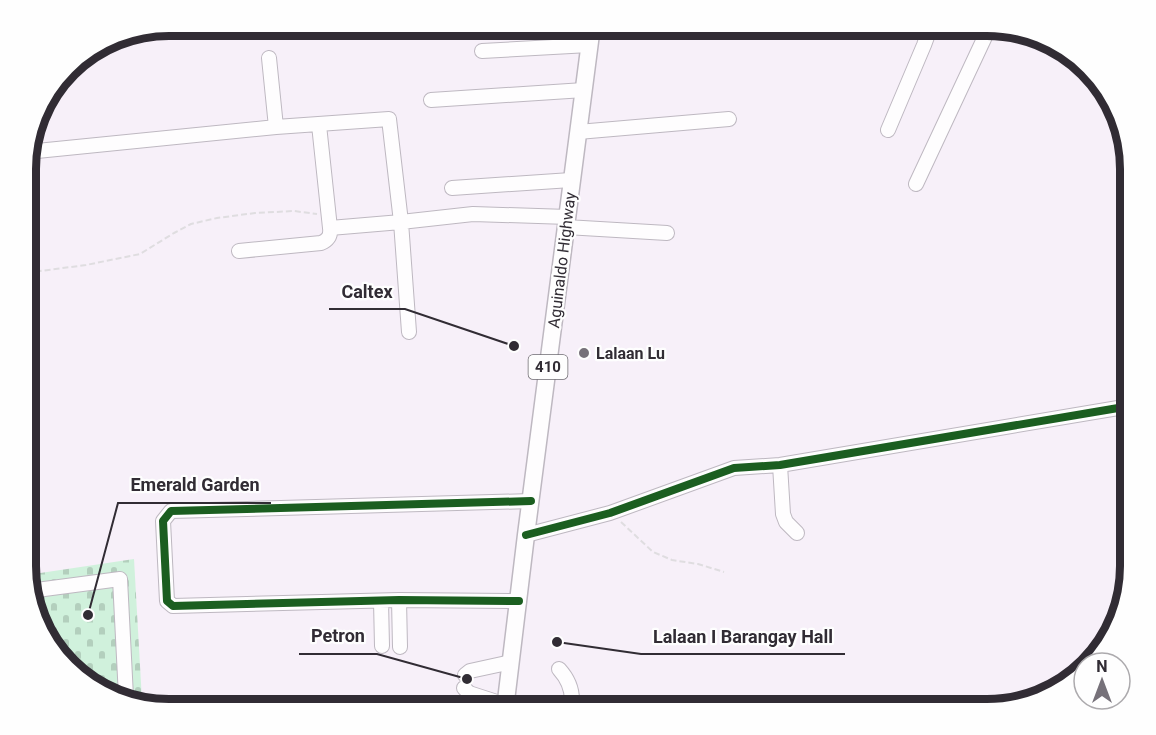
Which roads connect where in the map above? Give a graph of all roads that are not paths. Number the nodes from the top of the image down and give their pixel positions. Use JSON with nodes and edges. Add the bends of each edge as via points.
{"nodes":[{"id":1,"x":578,"y":36,"type":"edge"},
{"id":2,"x":591,"y":36,"type":"edge"},
{"id":3,"x":927,"y":36,"type":"edge"},
{"id":4,"x":985,"y":36,"type":"edge"},
{"id":5,"x":482,"y":51,"type":"dead end"},
{"id":6,"x":269,"y":58,"type":"dead end"},
{"id":7,"x":584,"y":90,"type":"junction"},
{"id":8,"x":431,"y":100,"type":"dead end"},
{"id":9,"x":729,"y":119,"type":"dead end"},
{"id":10,"x":319,"y":125,"type":"junction"},
{"id":11,"x":276,"y":127,"type":"junction"},
{"id":12,"x":888,"y":130,"type":"dead end"},
{"id":13,"x":578,"y":132,"type":"junction"},
{"id":14,"x":38,"y":146,"type":"edge"},
{"id":15,"x":572,"y":180,"type":"junction"},
{"id":16,"x":916,"y":184,"type":"dead end"},
{"id":17,"x":452,"y":188,"type":"dead end"},
{"id":18,"x":329,"y":222,"type":"junction"},
{"id":19,"x":401,"y":222,"type":"junction"},
{"id":20,"x":567,"y":222,"type":"junction"},
{"id":21,"x":667,"y":233,"type":"dead end"},
{"id":22,"x":239,"y":251,"type":"dead end"},
{"id":23,"x":409,"y":332,"type":"dead end"},
{"id":24,"x":1120,"y":408,"type":"edge"},
{"id":25,"x":780,"y":465,"type":"junction"},
{"id":26,"x":531,"y":501,"type":"junction"},
{"id":27,"x":797,"y":533,"type":"dead end"},
{"id":28,"x":526,"y":535,"type":"junction"},
{"id":29,"x":38,"y":590,"type":"edge"},
{"id":30,"x":399,"y":600,"type":"junction"},
{"id":31,"x":381,"y":601,"type":"junction"},
{"id":32,"x":519,"y":601,"type":"junction"},
{"id":33,"x":381,"y":646,"type":"dead end"},
{"id":34,"x":400,"y":647,"type":"dead end"},
{"id":35,"x":511,"y":662,"type":"junction"},
{"id":36,"x":559,"y":669,"type":"dead end"},
{"id":37,"x":126,"y":692,"type":"edge"},
{"id":38,"x":485,"y":699,"type":"edge"},
{"id":39,"x":507,"y":699,"type":"edge"},
{"id":40,"x":572,"y":699,"type":"edge"}],
"edges":[{"from":1,"to":5,"type":"street"},
{"from":2,"to":7,"type":"main road","name":"Aguinaldo Highway","number":"410"},
{"from":3,"to":12,"type":"street"},
{"from":4,"to":16,"type":"street"},
{"from":6,"to":11,"type":"street"},
{"from":7,"to":8,"type":"street"},
{"from":7,"to":13,"type":"main road","name":"Aguinaldo Highway","number":"410"},
{"from":9,"to":13,"type":"street"},
{"from":10,"to":11,"type":"street"},
{"from":10,"to":18,"type":"street"},
{"from":10,"to":19,"type":"street","via":[[388,119]]},
{"from":11,"to":14,"type":"street"},
{"from":13,"to":15,"type":"main road","name":"Aguinaldo Highway","number":"410"},
{"from":15,"to":17,"type":"street"},
{"from":15,"to":20,"type":"main road","name":"Aguinaldo Highway","number":"410"},
{"from":18,"to":19,"type":"street"},
{"from":18,"to":22,"type":"street","via":[[331,233],[321,243]]},
{"from":19,"to":20,"type":"street","via":[[473,214]]},
{"from":19,"to":23,"type":"street"},
{"from":20,"to":21,"type":"street"},
{"from":20,"to":26,"type":"main road","name":"Aguinaldo Highway","number":"410"},
{"from":24,"to":25,"type":"street"},
{"from":25,"to":27,"type":"street","via":[[783,514]]},
{"from":25,"to":28,"type":"street","via":[[734,468],[610,513]]},
{"from":26,"to":28,"type":"main road","name":"Aguinaldo Highway","number":"410"},
{"from":26,"to":31,"type":"street","via":[[171,511],[163,521],[167,601],[173,606]]},
{"from":28,"to":32,"type":"main road","name":"Aguinaldo Highway","number":"410"},
{"from":29,"to":37,"type":"street","via":[[120,579]]},
{"from":30,"to":31,"type":"street"},
{"from":30,"to":32,"type":"street"},
{"from":30,"to":34,"type":"street"},
{"from":31,"to":33,"type":"street"},
{"from":32,"to":35,"type":"main road","name":"Aguinaldo Highway","number":"410"},
{"from":35,"to":38,"type":"street","via":[[470,671],[465,682],[469,693]]},
{"from":35,"to":39,"type":"main road","name":"Aguinaldo Highway","number":"410"},
{"from":36,"to":40,"type":"street","via":[[570,687]]}]}
